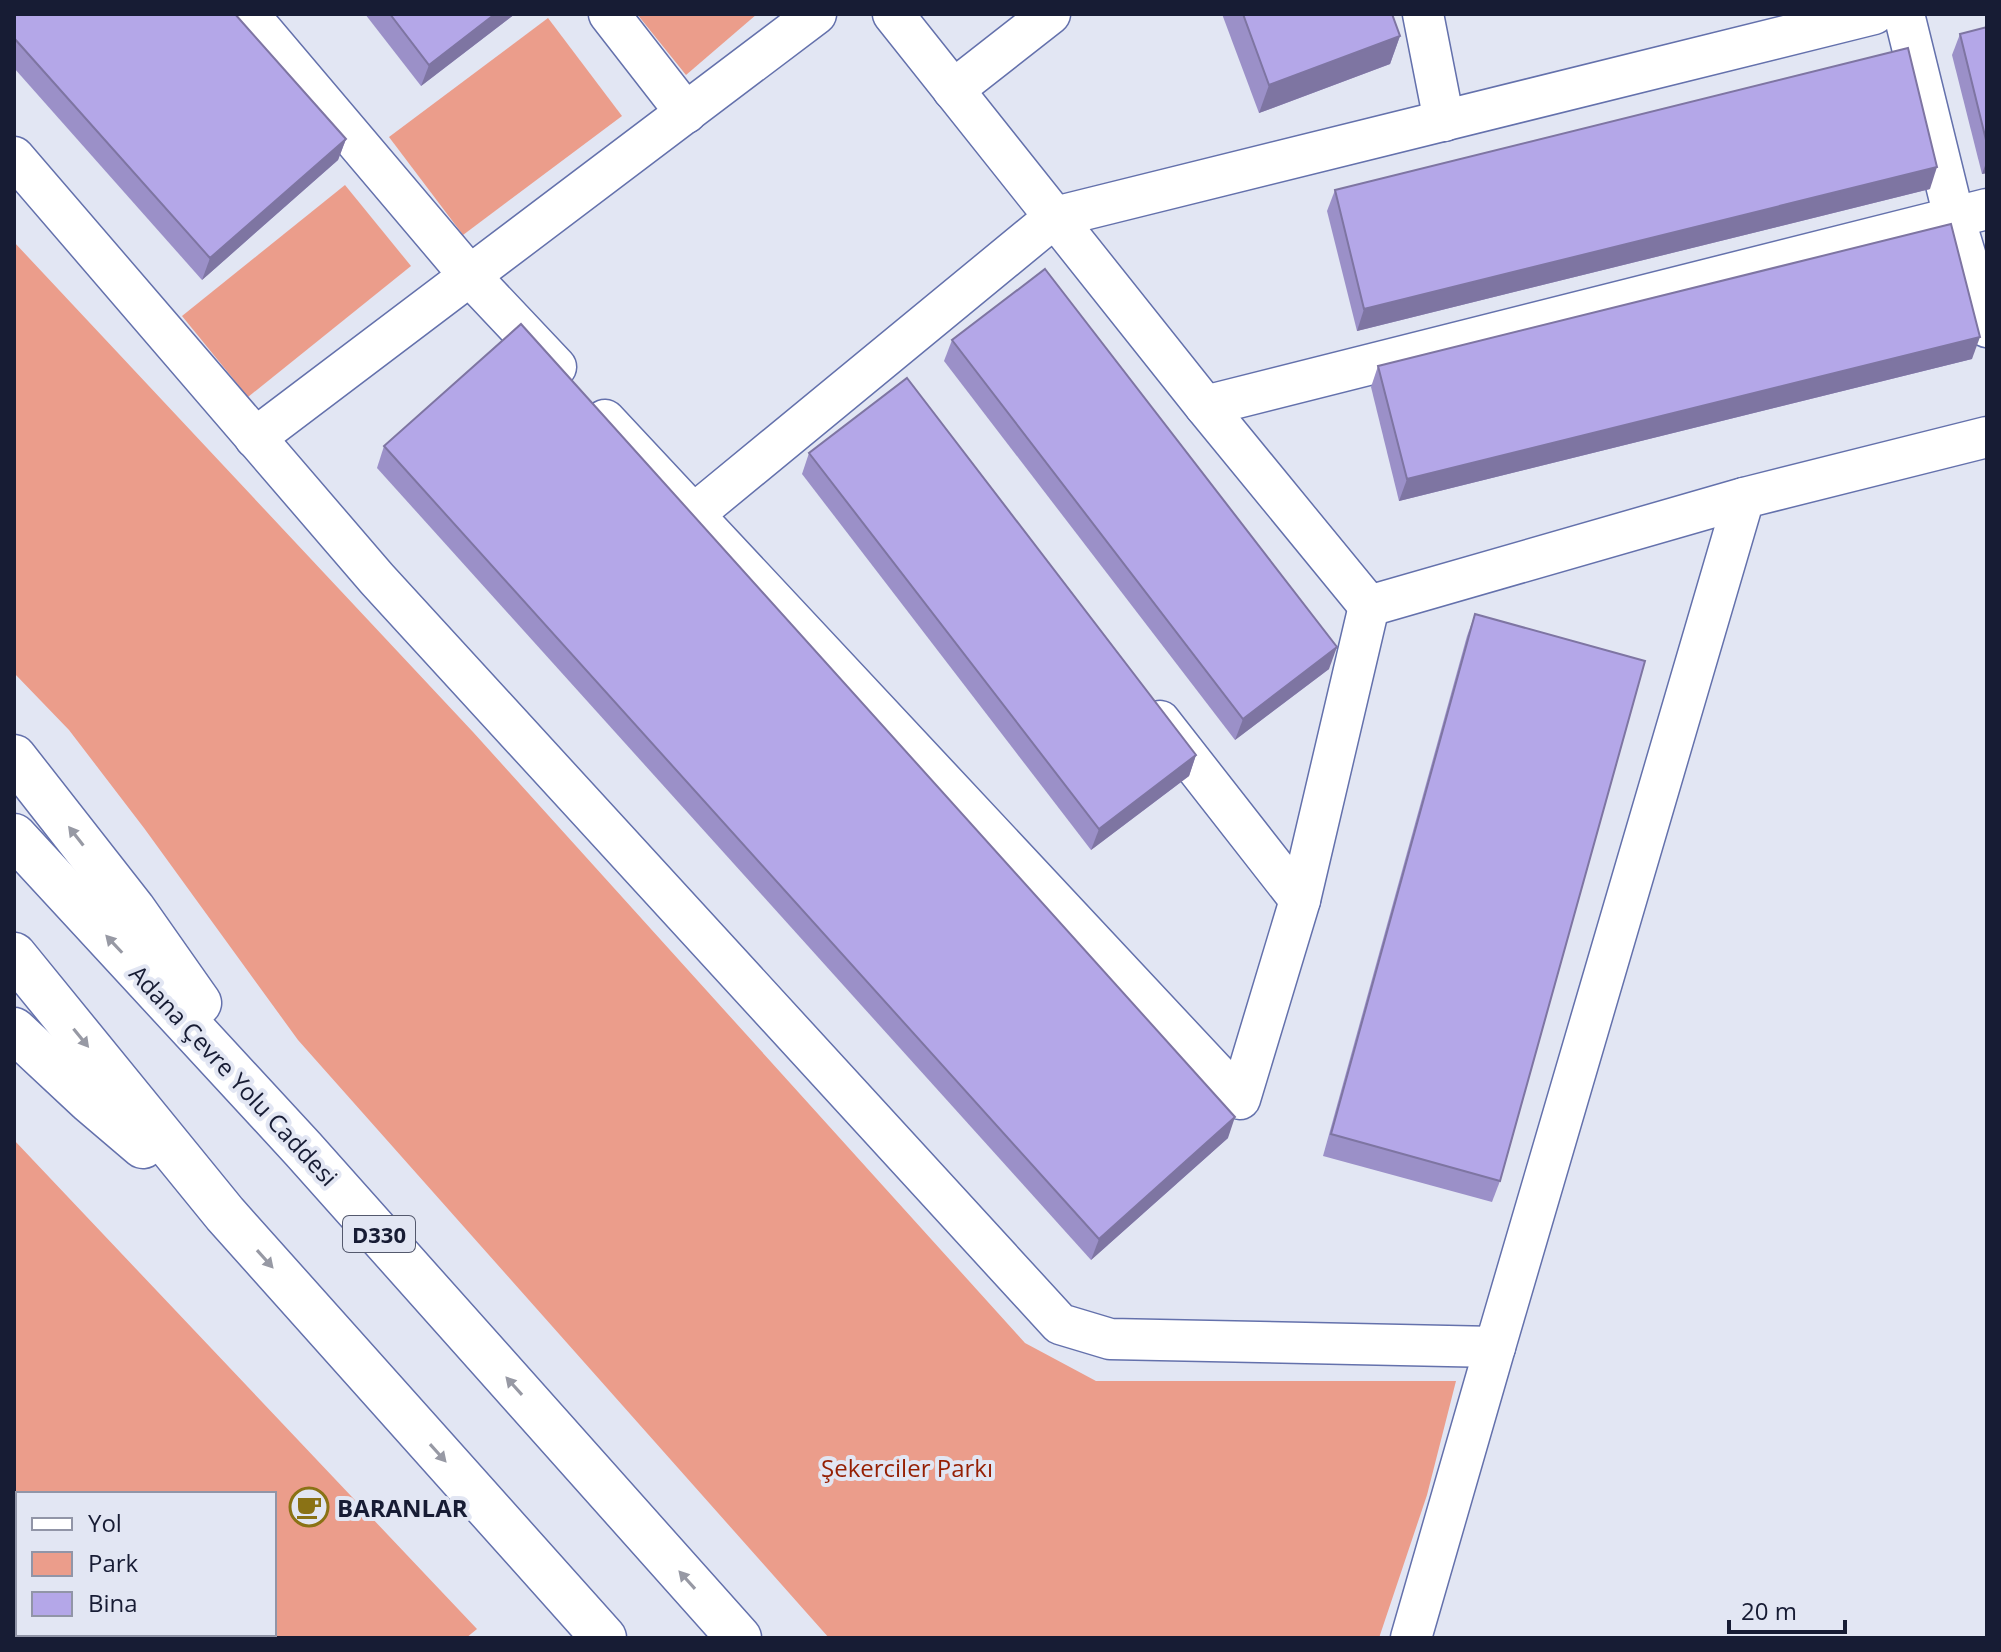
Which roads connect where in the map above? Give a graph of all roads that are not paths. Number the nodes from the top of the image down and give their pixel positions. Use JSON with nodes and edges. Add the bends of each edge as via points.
{"nodes":[{"id":1,"x":248,"y":14,"type":"edge"},
{"id":2,"x":609,"y":14,"type":"edge"},
{"id":3,"x":816,"y":14,"type":"edge"},
{"id":4,"x":893,"y":14,"type":"edge"},
{"id":5,"x":1050,"y":14,"type":"edge"},
{"id":6,"x":1423,"y":14,"type":"edge"},
{"id":7,"x":1874,"y":14,"type":"edge"},
{"id":8,"x":1904,"y":14,"type":"edge"},
{"id":9,"x":953,"y":90,"type":"junction"},
{"id":10,"x":686,"y":113,"type":"junction"},
{"id":11,"x":1444,"y":121,"type":"junction"},
{"id":12,"x":14,"y":157,"type":"edge"},
{"id":13,"x":1970,"y":213,"type":"edge"},
{"id":14,"x":1055,"y":217,"type":"junction"},
{"id":15,"x":470,"y":276,"type":"junction"},
{"id":16,"x":1987,"y":327,"type":"edge"},
{"id":17,"x":1205,"y":406,"type":"junction"},
{"id":18,"x":1987,"y":437,"type":"edge"},
{"id":19,"x":255,"y":438,"type":"junction"},
{"id":20,"x":1744,"y":498,"type":"junction"},
{"id":21,"x":694,"y":514,"type":"junction"},
{"id":22,"x":1369,"y":606,"type":"junction"},
{"id":23,"x":1134,"y":687,"type":"edge"},
{"id":24,"x":14,"y":757,"type":"edge"},
{"id":25,"x":14,"y":836,"type":"edge"},
{"id":26,"x":1300,"y":900,"type":"junction"},
{"id":27,"x":14,"y":955,"type":"edge"},
{"id":28,"x":14,"y":1030,"type":"edge"},
{"id":29,"x":303,"y":1149,"type":"junction"},
{"id":30,"x":225,"y":1214,"type":"junction"},
{"id":31,"x":1495,"y":1347,"type":"junction"},
{"id":32,"x":604,"y":1638,"type":"edge"},
{"id":33,"x":739,"y":1638,"type":"edge"},
{"id":34,"x":1411,"y":1638,"type":"edge"}],
"edges":[{"from":1,"to":15,"type":"street"},
{"from":2,"to":10,"type":"street"},
{"from":3,"to":10,"type":"street"},
{"from":4,"to":9,"type":"street"},
{"from":5,"to":9,"type":"street"},
{"from":6,"to":11,"type":"street"},
{"from":7,"to":11,"type":"street"},
{"from":8,"to":13,"type":"street"},
{"from":9,"to":14,"type":"street"},
{"from":10,"to":15,"type":"street"},
{"from":11,"to":14,"type":"street"},
{"from":12,"to":19,"type":"street"},
{"from":13,"to":16,"type":"street"},
{"from":13,"to":17,"type":"street"},
{"from":14,"to":17,"type":"street"},
{"from":14,"to":21,"type":"street","via":[[890,374]]},
{"from":15,"to":19,"type":"street"},
{"from":15,"to":21,"type":"street"},
{"from":17,"to":22,"type":"street"},
{"from":18,"to":20,"type":"street"},
{"from":19,"to":31,"type":"street","via":[[377,579],[1060,1324],[1110,1339]]},
{"from":20,"to":22,"type":"street"},
{"from":20,"to":31,"type":"street"},
{"from":21,"to":26,"type":"street","via":[[1240,1099]]},
{"from":22,"to":26,"type":"street"},
{"from":23,"to":26,"type":"street"},
{"from":29,"to":24,"type":"highway","one_way":true,"via":[[133,909]]},
{"from":29,"to":25,"type":"highway","name":"Adana Çevre Yolu Caddesi","number":"D330","one_way":true},
{"from":27,"to":30,"type":"highway","one_way":true},
{"from":28,"to":30,"type":"highway"},
{"from":33,"to":29,"type":"highway","name":"Adana Çevre Yolu Caddesi","number":"D330","one_way":true},
{"from":30,"to":32,"type":"highway","one_way":true},
{"from":31,"to":34,"type":"street"}]}
